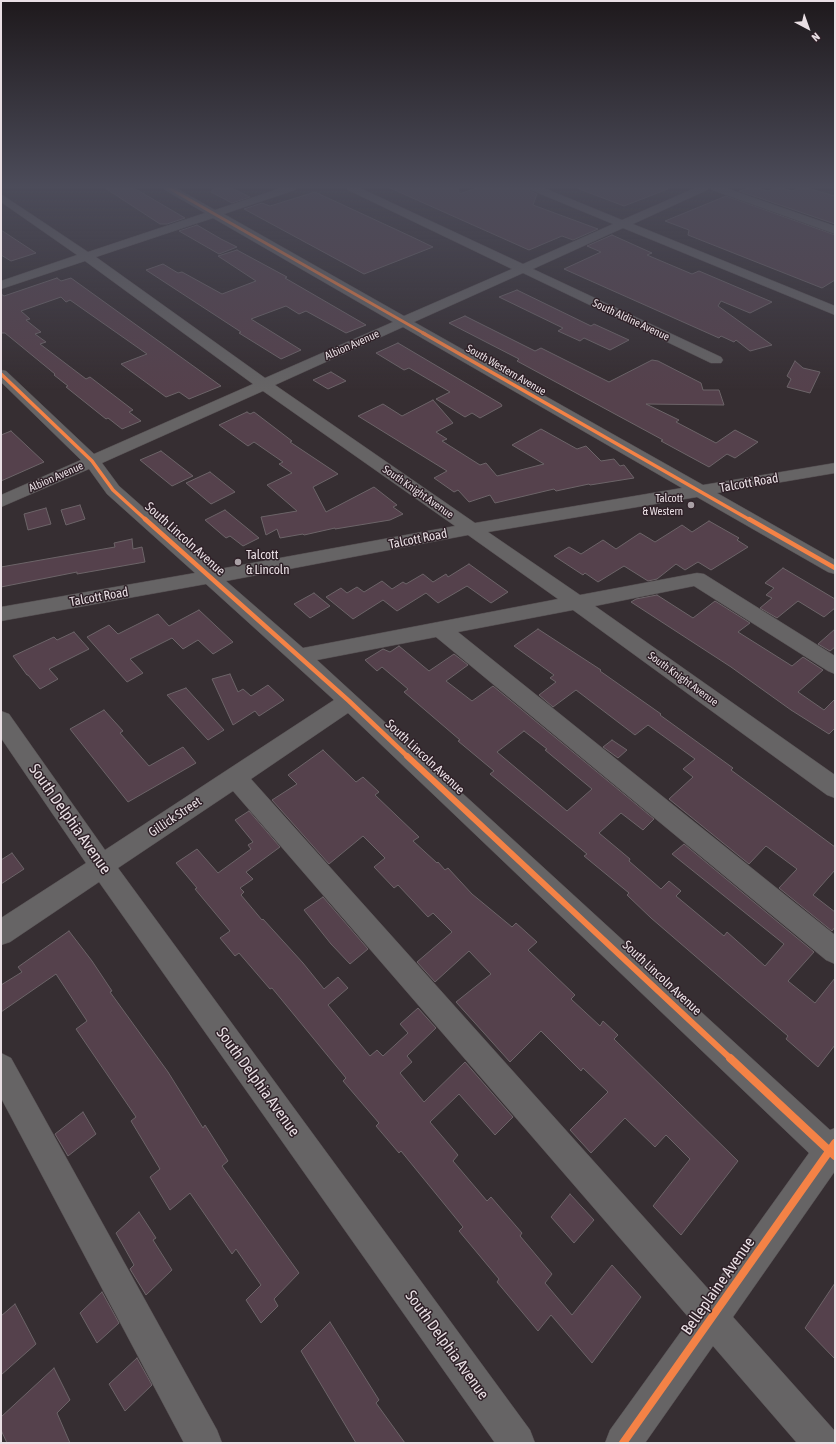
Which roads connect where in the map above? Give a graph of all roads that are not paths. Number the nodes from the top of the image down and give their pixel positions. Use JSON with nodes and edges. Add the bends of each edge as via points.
{"nodes":[{"id":1,"x":286,"y":255,"type":"edge"},
{"id":2,"x":494,"y":255,"type":"edge"},
{"id":3,"x":553,"y":255,"type":"edge"},
{"id":4,"x":699,"y":255,"type":"edge"},
{"id":5,"x":86,"y":256,"type":"joint"},
{"id":6,"x":523,"y":269,"type":"junction"},
{"id":7,"x":1,"y":284,"type":"edge"},
{"id":8,"x":835,"y":311,"type":"edge"},
{"id":9,"x":403,"y":322,"type":"junction"},
{"id":10,"x":716,"y":360,"type":"dead end"},
{"id":11,"x":1,"y":374,"type":"edge"},
{"id":12,"x":263,"y":384,"type":"junction"},
{"id":13,"x":92,"y":461,"type":"junction"},
{"id":14,"x":835,"y":468,"type":"edge"},
{"id":15,"x":700,"y":492,"type":"junction"},
{"id":16,"x":1,"y":502,"type":"edge"},
{"id":17,"x":472,"y":529,"type":"junction"},
{"id":18,"x":835,"y":568,"type":"edge"},
{"id":19,"x":211,"y":577,"type":"junction"},
{"id":20,"x":576,"y":602,"type":"junction"},
{"id":21,"x":1,"y":614,"type":"edge"},
{"id":22,"x":440,"y":629,"type":"junction"},
{"id":23,"x":299,"y":656,"type":"junction"},
{"id":24,"x":835,"y":666,"type":"edge"},
{"id":25,"x":349,"y":701,"type":"junction"},
{"id":26,"x":1,"y":720,"type":"edge"},
{"id":27,"x":235,"y":777,"type":"junction"},
{"id":28,"x":835,"y":788,"type":"edge"},
{"id":29,"x":102,"y":866,"type":"junction"},
{"id":30,"x":1,"y":934,"type":"edge"},
{"id":31,"x":835,"y":951,"type":"edge"},
{"id":32,"x":1,"y":1068,"type":"edge"},
{"id":33,"x":833,"y":1150,"type":"edge"},
{"id":34,"x":710,"y":1319,"type":"junction"},
{"id":35,"x":204,"y":1443,"type":"edge"},
{"id":36,"x":517,"y":1443,"type":"edge"},
{"id":37,"x":622,"y":1443,"type":"edge"},
{"id":38,"x":821,"y":1443,"type":"edge"}],
"edges":[{"from":1,"to":9,"type":"street","name":"South Western Avenue"},
{"from":2,"to":6,"type":"street","name":"South Aldine Avenue"},
{"from":3,"to":6,"type":"street","name":"Albion Avenue"},
{"from":4,"to":8,"type":"street"},
{"from":5,"to":7,"type":"street"},
{"from":5,"to":12,"type":"street","name":"South Knight Avenue"},
{"from":6,"to":9,"type":"street","name":"Albion Avenue"},
{"from":6,"to":10,"type":"street","name":"South Aldine Avenue"},
{"from":9,"to":12,"type":"street","name":"Albion Avenue"},
{"from":9,"to":15,"type":"street","name":"South Western Avenue"},
{"from":11,"to":13,"type":"street","name":"South Lincoln Avenue"},
{"from":12,"to":13,"type":"street","name":"Albion Avenue"},
{"from":12,"to":17,"type":"street","name":"South Knight Avenue"},
{"from":13,"to":16,"type":"street","name":"Albion Avenue"},
{"from":13,"to":19,"type":"street","name":"South Lincoln Avenue","via":[[113,490]]},
{"from":14,"to":15,"type":"street","name":"Talcott Road"},
{"from":15,"to":17,"type":"street","name":"Talcott Road"},
{"from":15,"to":18,"type":"street","name":"South Western Avenue"},
{"from":17,"to":19,"type":"street","name":"Talcott Road"},
{"from":17,"to":20,"type":"street","name":"South Knight Avenue"},
{"from":19,"to":21,"type":"street","name":"Talcott Road"},
{"from":19,"to":23,"type":"street","name":"South Lincoln Avenue"},
{"from":20,"to":22,"type":"street"},
{"from":20,"to":24,"type":"street","via":[[697,579]]},
{"from":20,"to":28,"type":"street","name":"South Knight Avenue"},
{"from":22,"to":23,"type":"street"},
{"from":22,"to":31,"type":"street"},
{"from":23,"to":25,"type":"street","name":"South Lincoln Avenue"},
{"from":25,"to":27,"type":"street","name":"Gillick Street"},
{"from":25,"to":33,"type":"street","name":"South Lincoln Avenue"},
{"from":26,"to":29,"type":"street","name":"South Delphia Avenue"},
{"from":27,"to":29,"type":"street","name":"Gillick Street"},
{"from":27,"to":34,"type":"street"},
{"from":29,"to":30,"type":"street","name":"Gillick Street"},
{"from":29,"to":36,"type":"street","name":"South Delphia Avenue"},
{"from":32,"to":35,"type":"street"},
{"from":33,"to":34,"type":"street","name":"Belleplaine Avenue"},
{"from":34,"to":37,"type":"street","name":"Belleplaine Avenue"},
{"from":34,"to":38,"type":"street"}]}
